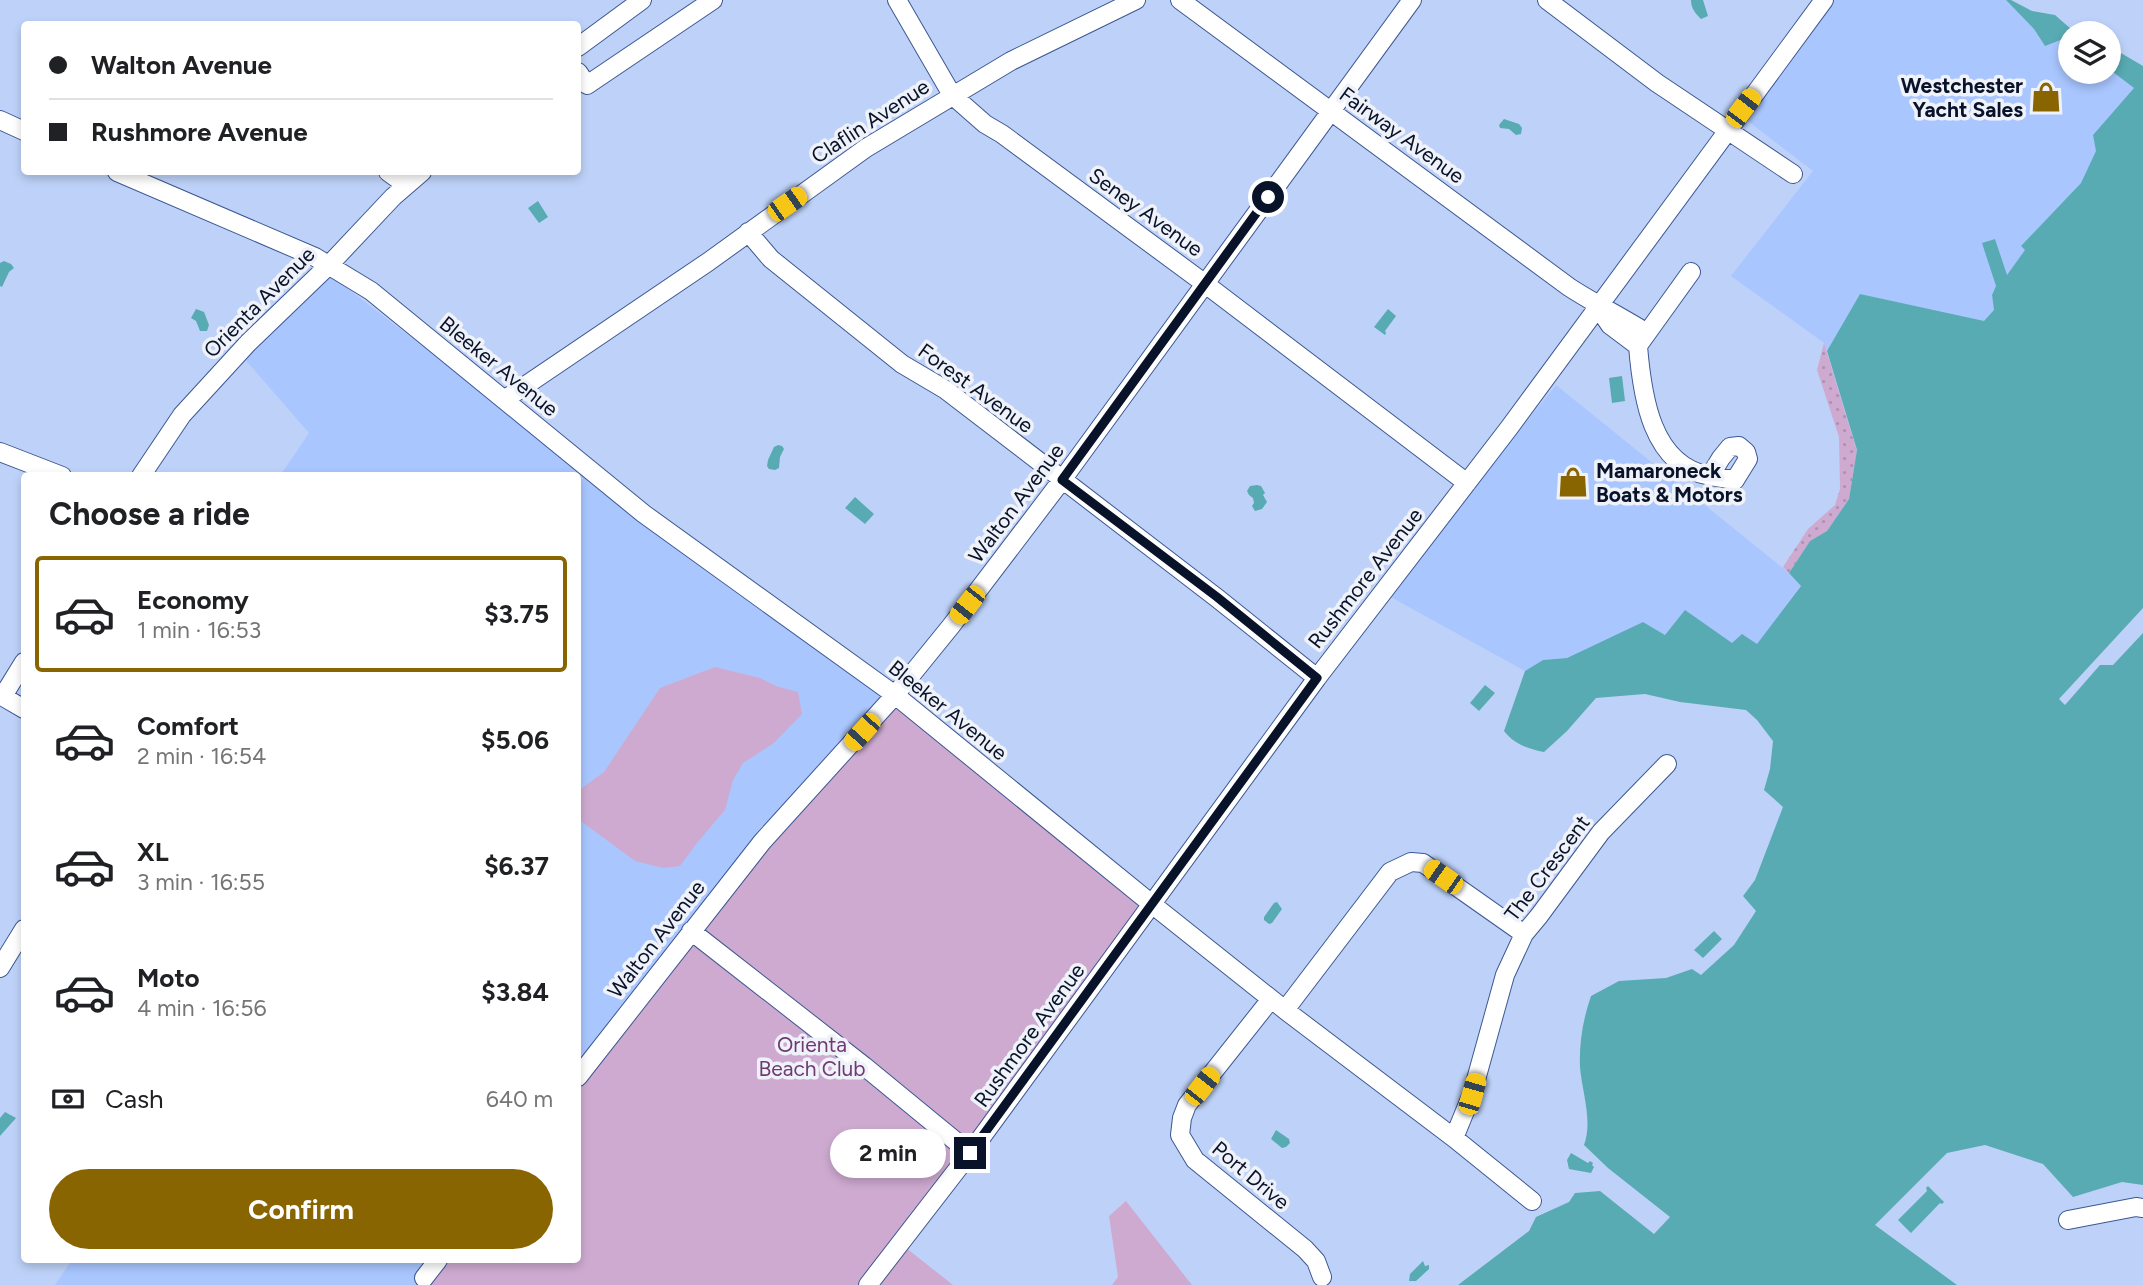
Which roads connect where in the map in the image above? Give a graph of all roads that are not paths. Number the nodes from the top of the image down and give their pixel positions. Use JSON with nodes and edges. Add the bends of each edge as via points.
{"nodes":[{"id":1,"x":642,"y":0,"type":"edge"},
{"id":2,"x":713,"y":0,"type":"edge"},
{"id":3,"x":897,"y":0,"type":"edge"},
{"id":4,"x":1136,"y":0,"type":"edge"},
{"id":5,"x":1180,"y":0,"type":"edge"},
{"id":6,"x":1412,"y":0,"type":"edge"},
{"id":7,"x":1547,"y":0,"type":"edge"},
{"id":8,"x":1825,"y":0,"type":"edge"},
{"id":9,"x":581,"y":45,"type":"edge"},
{"id":10,"x":581,"y":76,"type":"edge"},
{"id":11,"x":952,"y":96,"type":"junction"},
{"id":12,"x":1332,"y":112,"type":"junction"},
{"id":13,"x":0,"y":120,"type":"edge"},
{"id":14,"x":21,"y":130,"type":"edge"},
{"id":15,"x":1727,"y":130,"type":"junction"},
{"id":16,"x":1793,"y":174,"type":"dead end"},
{"id":17,"x":124,"y":175,"type":"edge"},
{"id":18,"x":392,"y":175,"type":"edge"},
{"id":19,"x":419,"y":175,"type":"edge"},
{"id":20,"x":407,"y":185,"type":"junction"},
{"id":21,"x":748,"y":232,"type":"junction"},
{"id":22,"x":329,"y":265,"type":"junction"},
{"id":23,"x":1691,"y":272,"type":"dead end"},
{"id":24,"x":1204,"y":283,"type":"junction"},
{"id":25,"x":1597,"y":306,"type":"junction"},
{"id":26,"x":1643,"y":340,"type":"junction"},
{"id":27,"x":505,"y":400,"type":"junction"},
{"id":28,"x":0,"y":452,"type":"edge"},
{"id":29,"x":51,"y":472,"type":"edge"},
{"id":30,"x":144,"y":472,"type":"edge"},
{"id":31,"x":1710,"y":476,"type":"dead end"},
{"id":32,"x":1062,"y":480,"type":"junction"},
{"id":33,"x":1467,"y":483,"type":"junction"},
{"id":34,"x":21,"y":667,"type":"edge"},
{"id":35,"x":1317,"y":678,"type":"junction"},
{"id":36,"x":895,"y":695,"type":"junction"},
{"id":37,"x":2,"y":696,"type":"edge"},
{"id":38,"x":21,"y":707,"type":"edge"},
{"id":39,"x":1667,"y":764,"type":"dead end"},
{"id":40,"x":1153,"y":905,"type":"junction"},
{"id":41,"x":691,"y":931,"type":"junction"},
{"id":42,"x":21,"y":934,"type":"edge"},
{"id":43,"x":1524,"y":934,"type":"junction"},
{"id":44,"x":0,"y":968,"type":"edge"},
{"id":45,"x":1278,"y":1005,"type":"junction"},
{"id":46,"x":581,"y":1073,"type":"edge"},
{"id":47,"x":1454,"y":1138,"type":"junction"},
{"id":48,"x":970,"y":1153,"type":"junction"},
{"id":49,"x":1532,"y":1201,"type":"dead end"},
{"id":50,"x":2143,"y":1208,"type":"edge"},
{"id":51,"x":2068,"y":1220,"type":"dead end"},
{"id":52,"x":436,"y":1263,"type":"edge"},
{"id":53,"x":1322,"y":1277,"type":"dead end"},
{"id":54,"x":424,"y":1278,"type":"dead end"},
{"id":55,"x":868,"y":1285,"type":"edge"}],
"edges":[{"from":1,"to":9,"type":"street"},
{"from":2,"to":10,"type":"street","via":[[587,85]]},
{"from":3,"to":11,"type":"street","name":"Seney Avenue"},
{"from":4,"to":11,"type":"street","name":"Claflin Avenue","via":[[1011,61]]},
{"from":5,"to":12,"type":"street","name":"Fairway Avenue"},
{"from":6,"to":12,"type":"street","name":"Walton Avenue"},
{"from":7,"to":15,"type":"street"},
{"from":8,"to":15,"type":"street","name":"Rushmore Avenue"},
{"from":11,"to":21,"type":"street","name":"Claflin Avenue","via":[[866,148]]},
{"from":11,"to":24,"type":"street","name":"Seney Avenue"},
{"from":12,"to":24,"type":"street","name":"Walton Avenue"},
{"from":12,"to":25,"type":"street","name":"Fairway Avenue"},
{"from":13,"to":14,"type":"street"},
{"from":15,"to":16,"type":"street"},
{"from":15,"to":25,"type":"street","name":"Rushmore Avenue"},
{"from":17,"to":22,"type":"street","name":"Bleeker Avenue"},
{"from":18,"to":20,"type":"street"},
{"from":19,"to":20,"type":"street","name":"Orienta Avenue"},
{"from":20,"to":22,"type":"street","name":"Orienta Avenue"},
{"from":21,"to":27,"type":"street","name":"Claflin Avenue"},
{"from":21,"to":32,"type":"street","name":"Forest Avenue","via":[[771,259],[902,364],[946,390]]},
{"from":22,"to":27,"type":"street","name":"Bleeker Avenue","via":[[371,291]]},
{"from":22,"to":30,"type":"street","name":"Orienta Avenue","via":[[182,415]]},
{"from":23,"to":26,"type":"street"},
{"from":24,"to":32,"type":"street","name":"Walton Avenue"},
{"from":24,"to":33,"type":"street","name":"Seney Avenue"},
{"from":25,"to":26,"type":"street","name":"Fairway Avenue","via":[[1610,325]]},
{"from":25,"to":33,"type":"street","name":"Rushmore Avenue"},
{"from":26,"to":31,"type":"street","via":[[1640,375],[1650,419],[1662,444],[1679,462]]},
{"from":27,"to":36,"type":"street","name":"Bleeker Avenue","via":[[644,514]]},
{"from":28,"to":29,"type":"street"},
{"from":32,"to":35,"type":"street","name":"Forest Avenue"},
{"from":32,"to":36,"type":"street","name":"Walton Avenue"},
{"from":33,"to":35,"type":"street","name":"Rushmore Avenue"},
{"from":34,"to":37,"type":"street"},
{"from":35,"to":40,"type":"street","name":"Rushmore Avenue"},
{"from":36,"to":40,"type":"street","name":"Bleeker Avenue"},
{"from":36,"to":41,"type":"street","name":"Walton Avenue","via":[[762,842]]},
{"from":37,"to":38,"type":"street"},
{"from":39,"to":43,"type":"street","name":"The Crescent","via":[[1601,832]]},
{"from":40,"to":45,"type":"street","name":"Bleeker Avenue"},
{"from":40,"to":48,"type":"street","name":"Rushmore Avenue"},
{"from":41,"to":46,"type":"street","name":"Walton Avenue"},
{"from":41,"to":48,"type":"street"},
{"from":42,"to":44,"type":"street"},
{"from":43,"to":45,"type":"street","name":"Port Drive","via":[[1423,863],[1410,862],[1390,872]]},
{"from":43,"to":47,"type":"street","name":"The Crescent","via":[[1505,975],[1472,1094]]},
{"from":45,"to":47,"type":"street","name":"Bleeker Avenue"},
{"from":45,"to":53,"type":"street","name":"Port Drive","via":[[1187,1105],[1180,1135],[1195,1160],[1305,1249]]},
{"from":47,"to":49,"type":"street","name":"Bleeker Avenue"},
{"from":48,"to":55,"type":"street","name":"Rushmore Avenue"},
{"from":50,"to":51,"type":"street"},
{"from":52,"to":54,"type":"street"}]}
